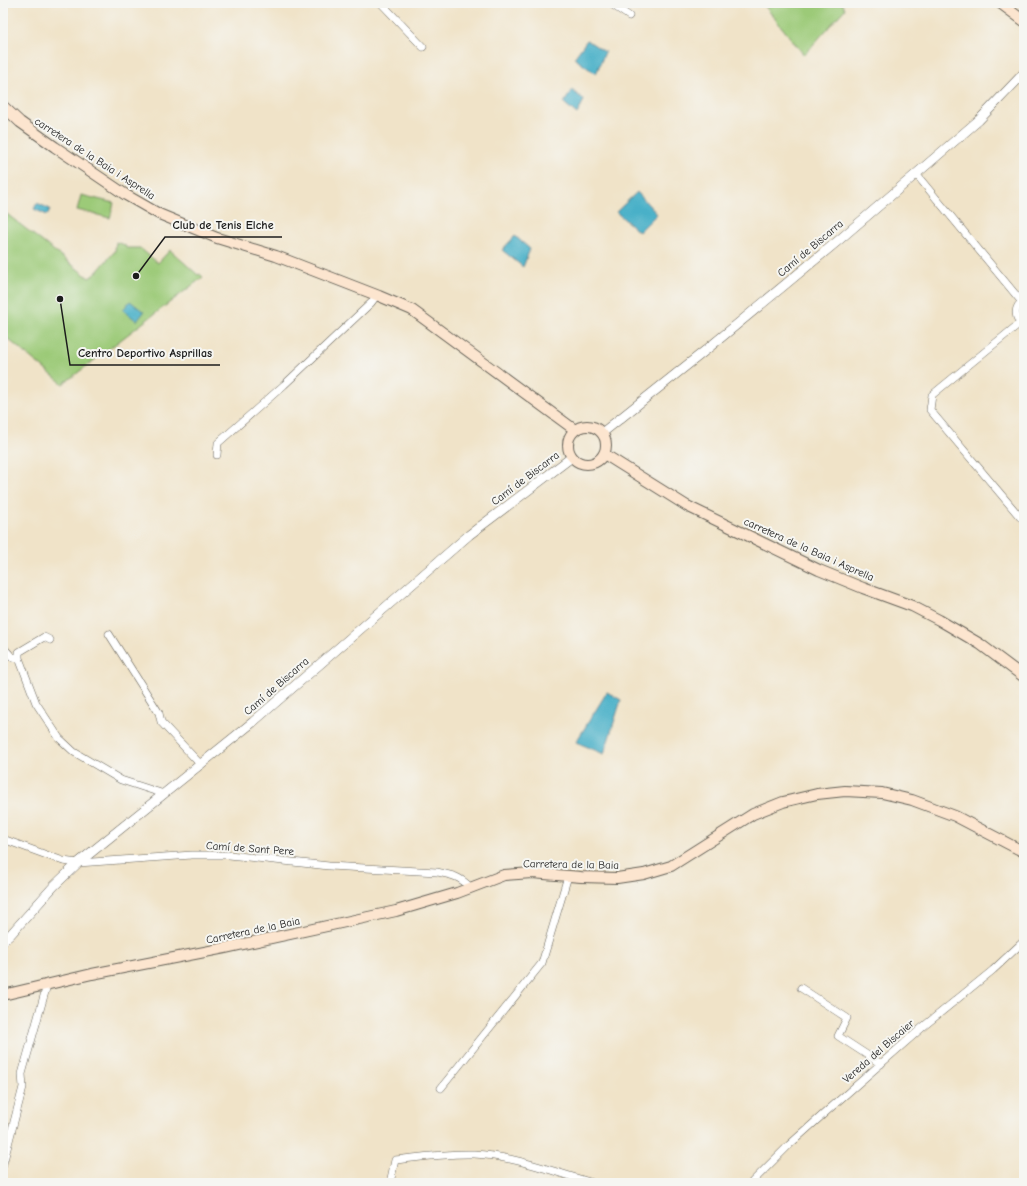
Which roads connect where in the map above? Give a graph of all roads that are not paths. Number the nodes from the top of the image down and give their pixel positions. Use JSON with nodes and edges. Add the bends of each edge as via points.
{"nodes":[{"id":1,"x":381,"y":3,"type":"edge"},
{"id":2,"x":610,"y":3,"type":"edge"},
{"id":3,"x":1000,"y":3,"type":"edge"},
{"id":4,"x":629,"y":16,"type":"dead end"},
{"id":5,"x":1024,"y":21,"type":"edge"},
{"id":6,"x":423,"y":48,"type":"dead end"},
{"id":7,"x":1024,"y":73,"type":"edge"},
{"id":8,"x":3,"y":106,"type":"edge"},
{"id":9,"x":916,"y":174,"type":"junction"},
{"id":10,"x":378,"y":295,"type":"junction"},
{"id":11,"x":1023,"y":300,"type":"edge"},
{"id":12,"x":1022,"y":324,"type":"edge"},
{"id":13,"x":575,"y":430,"type":"junction"},
{"id":14,"x":602,"y":433,"type":"junction"},
{"id":15,"x":604,"y":454,"type":"junction"},
{"id":16,"x":217,"y":455,"type":"dead end"},
{"id":17,"x":572,"y":457,"type":"junction"},
{"id":18,"x":1022,"y":518,"type":"edge"},
{"id":19,"x":108,"y":634,"type":"dead end"},
{"id":20,"x":50,"y":640,"type":"dead end"},
{"id":21,"x":3,"y":647,"type":"edge"},
{"id":22,"x":19,"y":658,"type":"junction"},
{"id":23,"x":1024,"y":678,"type":"edge"},
{"id":24,"x":201,"y":765,"type":"junction"},
{"id":25,"x":164,"y":794,"type":"junction"},
{"id":26,"x":3,"y":839,"type":"edge"},
{"id":27,"x":1024,"y":852,"type":"edge"},
{"id":28,"x":78,"y":863,"type":"junction"},
{"id":29,"x":568,"y":876,"type":"junction"},
{"id":30,"x":470,"y":888,"type":"junction"},
{"id":31,"x":3,"y":940,"type":"edge"},
{"id":32,"x":1024,"y":941,"type":"edge"},
{"id":33,"x":47,"y":985,"type":"junction"},
{"id":34,"x":801,"y":988,"type":"dead end"},
{"id":35,"x":3,"y":995,"type":"edge"},
{"id":36,"x":881,"y":1064,"type":"junction"},
{"id":37,"x":441,"y":1088,"type":"dead end"},
{"id":38,"x":3,"y":1164,"type":"edge"},
{"id":39,"x":390,"y":1183,"type":"edge"},
{"id":40,"x":593,"y":1183,"type":"edge"},
{"id":41,"x":751,"y":1183,"type":"edge"}],
"edges":[{"from":1,"to":6,"type":"street"},
{"from":2,"to":4,"type":"street"},
{"from":3,"to":5,"type":"main road"},
{"from":7,"to":9,"type":"street","name":"Camí de Biscarra","via":[[979,120]]},
{"from":8,"to":10,"type":"main road","name":"carretera de la Baia i Asprella","via":[[20,122],[55,147],[159,214],[217,238],[276,256]]},
{"from":9,"to":11,"type":"street"},
{"from":9,"to":14,"type":"street","name":"Camí de Biscarra","via":[[712,345]]},
{"from":10,"to":13,"type":"main road","name":"carretera de la Baia i Asprella","via":[[412,310]]},
{"from":10,"to":16,"type":"street","via":[[218,444]]},
{"from":11,"to":12,"type":"street","via":[[1017,306],[1016,312]]},
{"from":12,"to":18,"type":"street","via":[[932,395],[930,410]]},
{"from":13,"to":14,"type":"main road","via":[[588,426],[595,427]]},
{"from":13,"to":17,"type":"main road","via":[[568,444]]},
{"from":14,"to":15,"type":"main road","via":[[606,442]]},
{"from":15,"to":17,"type":"main road","via":[[591,464],[580,463]]},
{"from":15,"to":23,"type":"main road","name":"carretera de la Baia i Asprella","via":[[694,509],[819,570],[912,606],[958,630]]},
{"from":17,"to":24,"type":"street","name":"Camí de Biscarra","via":[[469,535]]},
{"from":19,"to":24,"type":"street","via":[[159,713],[161,722]]},
{"from":20,"to":22,"type":"street","via":[[44,637],[20,652]]},
{"from":21,"to":22,"type":"street","via":[[12,657]]},
{"from":22,"to":25,"type":"street","via":[[36,703],[59,738],[74,752],[121,780]]},
{"from":24,"to":25,"type":"street","name":"Camí de Biscarra"},
{"from":25,"to":28,"type":"street","name":"Camí de Biscarra"},
{"from":26,"to":28,"type":"street","name":"Camí de Sant Pere","via":[[63,861]]},
{"from":27,"to":29,"type":"main road","name":"Carretera de la Baia","via":[[955,816],[912,800],[882,793],[845,791],[817,794],[784,802],[753,814],[671,866],[644,874],[616,878]]},
{"from":28,"to":30,"type":"street","name":"Camí de Sant Pere","via":[[229,855],[328,866],[437,872],[453,875],[463,880]]},
{"from":28,"to":31,"type":"street","name":"Camí de Biscarra"},
{"from":29,"to":30,"type":"main road","name":"Carretera de la Baia","via":[[532,873],[504,875]]},
{"from":29,"to":37,"type":"street","via":[[542,963]]},
{"from":30,"to":33,"type":"main road","name":"Carretera de la Baia","via":[[396,911]]},
{"from":32,"to":36,"type":"street","name":"Vereda del Biscaier"},
{"from":33,"to":35,"type":"main road","name":"Carretera de la Baia"},
{"from":33,"to":38,"type":"street","via":[[22,1074],[23,1086]]},
{"from":34,"to":36,"type":"street","via":[[847,1018],[838,1036]]},
{"from":36,"to":41,"type":"street","name":"Vereda del Biscaier","via":[[789,1145]]},
{"from":39,"to":40,"type":"street","via":[[395,1160],[444,1154],[476,1154],[517,1161]]}]}
